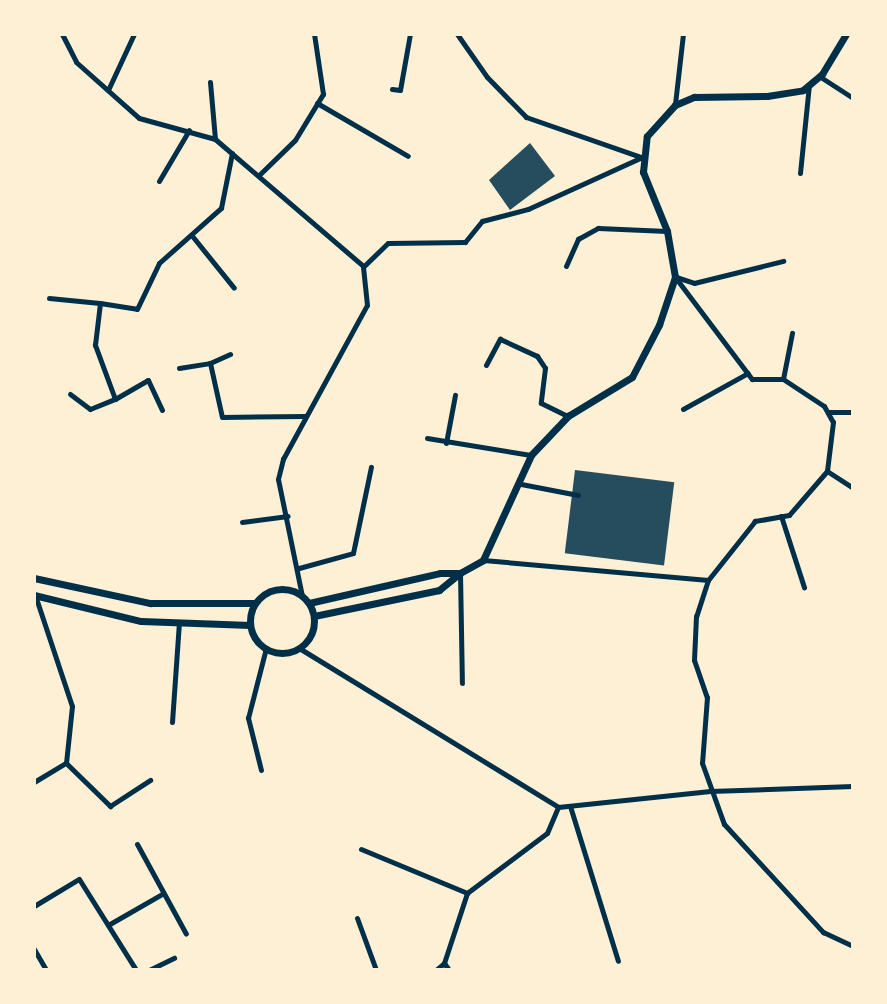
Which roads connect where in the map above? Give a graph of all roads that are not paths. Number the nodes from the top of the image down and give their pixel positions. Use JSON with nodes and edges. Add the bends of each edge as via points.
{"nodes":[{"id":1,"x":62,"y":34,"type":"edge"},
{"id":2,"x":134,"y":34,"type":"edge"},
{"id":3,"x":314,"y":34,"type":"edge"},
{"id":4,"x":410,"y":34,"type":"edge"},
{"id":5,"x":457,"y":34,"type":"edge"},
{"id":6,"x":683,"y":34,"type":"edge"},
{"id":7,"x":846,"y":34,"type":"edge"},
{"id":8,"x":819,"y":76,"type":"junction"},
{"id":9,"x":210,"y":82,"type":"dead end"},
{"id":10,"x":810,"y":84,"type":"junction"},
{"id":11,"x":392,"y":89,"type":"dead end"},
{"id":12,"x":108,"y":90,"type":"junction"},
{"id":13,"x":853,"y":98,"type":"edge"},
{"id":14,"x":317,"y":103,"type":"junction"},
{"id":15,"x":675,"y":105,"type":"junction"},
{"id":16,"x":189,"y":130,"type":"junction"},
{"id":17,"x":215,"y":139,"type":"junction"},
{"id":18,"x":232,"y":153,"type":"junction"},
{"id":19,"x":408,"y":156,"type":"dead end"},
{"id":20,"x":642,"y":157,"type":"junction"},
{"id":21,"x":800,"y":173,"type":"dead end"},
{"id":22,"x":259,"y":175,"type":"junction"},
{"id":23,"x":159,"y":181,"type":"dead end"},
{"id":24,"x":667,"y":231,"type":"junction"},
{"id":25,"x":193,"y":237,"type":"junction"},
{"id":26,"x":783,"y":261,"type":"dead end"},
{"id":27,"x":363,"y":266,"type":"junction"},
{"id":28,"x":566,"y":266,"type":"dead end"},
{"id":29,"x":675,"y":277,"type":"junction"},
{"id":30,"x":234,"y":288,"type":"dead end"},
{"id":31,"x":49,"y":298,"type":"dead end"},
{"id":32,"x":100,"y":303,"type":"junction"},
{"id":33,"x":792,"y":333,"type":"dead end"},
{"id":34,"x":230,"y":354,"type":"dead end"},
{"id":35,"x":210,"y":363,"type":"junction"},
{"id":36,"x":486,"y":365,"type":"dead end"},
{"id":37,"x":179,"y":368,"type":"dead end"},
{"id":38,"x":748,"y":373,"type":"junction"},
{"id":39,"x":783,"y":379,"type":"junction"},
{"id":40,"x":70,"y":394,"type":"dead end"},
{"id":41,"x":455,"y":395,"type":"dead end"},
{"id":42,"x":115,"y":399,"type":"junction"},
{"id":43,"x":683,"y":409,"type":"dead end"},
{"id":44,"x":162,"y":410,"type":"dead end"},
{"id":45,"x":827,"y":412,"type":"junction"},
{"id":46,"x":853,"y":412,"type":"edge"},
{"id":47,"x":306,"y":416,"type":"junction"},
{"id":48,"x":568,"y":416,"type":"junction"},
{"id":49,"x":427,"y":438,"type":"dead end"},
{"id":50,"x":446,"y":443,"type":"junction"},
{"id":51,"x":531,"y":455,"type":"junction"},
{"id":52,"x":371,"y":467,"type":"dead end"},
{"id":53,"x":827,"y":471,"type":"junction"},
{"id":54,"x":521,"y":484,"type":"junction"},
{"id":55,"x":853,"y":488,"type":"edge"},
{"id":56,"x":578,"y":495,"type":"dead end"},
{"id":57,"x":288,"y":516,"type":"junction"},
{"id":58,"x":781,"y":516,"type":"junction"},
{"id":59,"x":242,"y":522,"type":"dead end"},
{"id":60,"x":483,"y":560,"type":"junction"},
{"id":61,"x":299,"y":568,"type":"junction"},
{"id":62,"x":460,"y":573,"type":"junction"},
{"id":63,"x":34,"y":578,"type":"edge"},
{"id":64,"x":708,"y":580,"type":"junction"},
{"id":65,"x":804,"y":587,"type":"dead end"},
{"id":66,"x":34,"y":595,"type":"edge"},
{"id":67,"x":302,"y":596,"type":"junction"},
{"id":68,"x":255,"y":603,"type":"junction"},
{"id":69,"x":309,"y":603,"type":"junction"},
{"id":70,"x":314,"y":616,"type":"junction"},
{"id":71,"x":179,"y":622,"type":"junction"},
{"id":72,"x":250,"y":625,"type":"junction"},
{"id":73,"x":266,"y":648,"type":"junction"},
{"id":74,"x":299,"y":648,"type":"junction"},
{"id":75,"x":462,"y":683,"type":"dead end"},
{"id":76,"x":172,"y":722,"type":"dead end"},
{"id":77,"x":66,"y":763,"type":"junction"},
{"id":78,"x":261,"y":770,"type":"dead end"},
{"id":79,"x":150,"y":780,"type":"dead end"},
{"id":80,"x":34,"y":782,"type":"edge"},
{"id":81,"x":853,"y":786,"type":"edge"},
{"id":82,"x":710,"y":791,"type":"junction"},
{"id":83,"x":570,"y":806,"type":"junction"},
{"id":84,"x":558,"y":807,"type":"junction"},
{"id":85,"x":137,"y":844,"type":"dead end"},
{"id":86,"x":361,"y":849,"type":"dead end"},
{"id":87,"x":467,"y":893,"type":"junction"},
{"id":88,"x":162,"y":894,"type":"junction"},
{"id":89,"x":34,"y":906,"type":"edge"},
{"id":90,"x":357,"y":918,"type":"dead end"},
{"id":91,"x":108,"y":925,"type":"junction"},
{"id":92,"x":186,"y":934,"type":"dead end"},
{"id":93,"x":853,"y":946,"type":"edge"},
{"id":94,"x":34,"y":949,"type":"edge"},
{"id":95,"x":174,"y":958,"type":"dead end"},
{"id":96,"x":618,"y":961,"type":"dead end"},
{"id":97,"x":444,"y":963,"type":"junction"},
{"id":98,"x":46,"y":970,"type":"edge"},
{"id":99,"x":136,"y":970,"type":"edge"},
{"id":100,"x":149,"y":970,"type":"edge"},
{"id":101,"x":376,"y":970,"type":"edge"},
{"id":102,"x":436,"y":970,"type":"edge"},
{"id":103,"x":449,"y":970,"type":"edge"}],
"edges":[{"from":1,"to":12,"type":"street","via":[[76,62]]},
{"from":2,"to":12,"type":"street"},
{"from":3,"to":14,"type":"street","via":[[323,94]]},
{"from":4,"to":11,"type":"street","via":[[400,90]]},
{"from":5,"to":20,"type":"street","via":[[487,77],[526,117]]},
{"from":6,"to":15,"type":"street"},
{"from":7,"to":8,"type":"main road"},
{"from":8,"to":10,"type":"main road"},
{"from":8,"to":13,"type":"street"},
{"from":9,"to":17,"type":"street"},
{"from":10,"to":15,"type":"main road","via":[[767,96],[694,97]]},
{"from":10,"to":21,"type":"street"},
{"from":12,"to":16,"type":"street","via":[[139,118]]},
{"from":14,"to":19,"type":"street"},
{"from":14,"to":22,"type":"street","via":[[295,140]]},
{"from":15,"to":20,"type":"main road","via":[[647,136]]},
{"from":16,"to":17,"type":"street"},
{"from":16,"to":23,"type":"street"},
{"from":17,"to":18,"type":"street"},
{"from":18,"to":22,"type":"street"},
{"from":18,"to":25,"type":"street","via":[[221,208]]},
{"from":20,"to":24,"type":"main road"},
{"from":20,"to":27,"type":"street","via":[[528,209],[482,221],[465,242],[388,243]]},
{"from":22,"to":27,"type":"street"},
{"from":24,"to":28,"type":"street","via":[[598,228],[578,239]]},
{"from":24,"to":29,"type":"main road"},
{"from":25,"to":30,"type":"street"},
{"from":25,"to":32,"type":"street","via":[[159,263],[137,309]]},
{"from":26,"to":29,"type":"street","via":[[694,283]]},
{"from":27,"to":47,"type":"street","via":[[367,305]]},
{"from":29,"to":38,"type":"street"},
{"from":29,"to":48,"type":"main road","via":[[659,325],[632,377]]},
{"from":31,"to":32,"type":"street"},
{"from":32,"to":42,"type":"street","via":[[95,345]]},
{"from":33,"to":39,"type":"street"},
{"from":34,"to":35,"type":"street"},
{"from":35,"to":37,"type":"street"},
{"from":35,"to":47,"type":"street","via":[[222,417]]},
{"from":36,"to":48,"type":"street","via":[[500,339],[537,356],[545,368],[541,403]]},
{"from":38,"to":39,"type":"street","via":[[752,379]]},
{"from":38,"to":43,"type":"street"},
{"from":39,"to":45,"type":"street"},
{"from":40,"to":42,"type":"street","via":[[90,409]]},
{"from":41,"to":50,"type":"street"},
{"from":42,"to":44,"type":"street","via":[[148,380]]},
{"from":45,"to":46,"type":"street"},
{"from":45,"to":53,"type":"street","via":[[833,422]]},
{"from":47,"to":57,"type":"street","via":[[278,479]]},
{"from":48,"to":51,"type":"main road"},
{"from":49,"to":50,"type":"street"},
{"from":50,"to":51,"type":"street"},
{"from":51,"to":54,"type":"main road"},
{"from":52,"to":61,"type":"street","via":[[353,553]]},
{"from":53,"to":55,"type":"street"},
{"from":53,"to":58,"type":"street","via":[[789,515]]},
{"from":54,"to":56,"type":"street"},
{"from":54,"to":60,"type":"main road"},
{"from":57,"to":59,"type":"street"},
{"from":57,"to":61,"type":"street"},
{"from":58,"to":64,"type":"street","via":[[755,521]]},
{"from":58,"to":65,"type":"street"},
{"from":60,"to":62,"type":"main road"},
{"from":60,"to":64,"type":"street"},
{"from":61,"to":67,"type":"street"},
{"from":62,"to":69,"type":"main road"},
{"from":62,"to":70,"type":"main road","via":[[439,590]]},
{"from":62,"to":75,"type":"street"},
{"from":63,"to":68,"type":"main road","via":[[150,603]]},
{"from":64,"to":82,"type":"street","via":[[696,616],[694,660],[707,697],[702,763]]},
{"from":66,"to":71,"type":"main road","via":[[141,621]]},
{"from":66,"to":77,"type":"street","via":[[72,706]]},
{"from":67,"to":68,"type":"main road","via":[[272,590]]},
{"from":67,"to":69,"type":"main road"},
{"from":68,"to":72,"type":"main road"},
{"from":69,"to":70,"type":"main road"},
{"from":70,"to":74,"type":"main road","via":[[313,628]]},
{"from":71,"to":72,"type":"main road"},
{"from":71,"to":76,"type":"street"},
{"from":72,"to":73,"type":"main road"},
{"from":73,"to":74,"type":"main road","via":[[282,653]]},
{"from":73,"to":78,"type":"street","via":[[248,718]]},
{"from":74,"to":84,"type":"street"},
{"from":77,"to":79,"type":"street","via":[[110,806]]},
{"from":77,"to":80,"type":"street"},
{"from":81,"to":82,"type":"street"},
{"from":82,"to":83,"type":"street"},
{"from":82,"to":93,"type":"street","via":[[724,824],[803,911],[823,932]]},
{"from":83,"to":84,"type":"street"},
{"from":83,"to":96,"type":"street"},
{"from":84,"to":87,"type":"street","via":[[547,833]]},
{"from":85,"to":88,"type":"street"},
{"from":86,"to":87,"type":"street"},
{"from":87,"to":97,"type":"street"},
{"from":88,"to":91,"type":"street"},
{"from":88,"to":92,"type":"street"},
{"from":89,"to":91,"type":"street","via":[[79,879]]},
{"from":90,"to":101,"type":"street"},
{"from":91,"to":99,"type":"street"},
{"from":94,"to":98,"type":"street"},
{"from":95,"to":100,"type":"street"},
{"from":97,"to":102,"type":"street"},
{"from":97,"to":103,"type":"street"}]}
